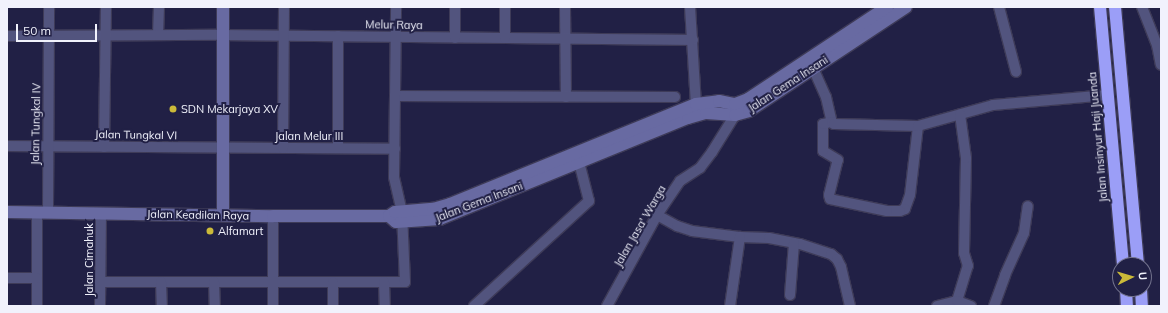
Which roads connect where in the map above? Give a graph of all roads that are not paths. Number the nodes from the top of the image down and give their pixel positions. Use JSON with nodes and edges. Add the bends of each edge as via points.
{"nodes":[{"id":1,"x":49,"y":7,"type":"edge"},
{"id":2,"x":106,"y":7,"type":"edge"},
{"id":3,"x":159,"y":7,"type":"edge"},
{"id":4,"x":223,"y":7,"type":"edge"},
{"id":5,"x":284,"y":7,"type":"edge"},
{"id":6,"x":396,"y":7,"type":"edge"},
{"id":7,"x":455,"y":7,"type":"edge"},
{"id":8,"x":506,"y":7,"type":"edge"},
{"id":9,"x":566,"y":7,"type":"edge"},
{"id":10,"x":690,"y":7,"type":"edge"},
{"id":11,"x":887,"y":7,"type":"edge"},
{"id":12,"x":906,"y":7,"type":"edge"},
{"id":13,"x":999,"y":7,"type":"edge"},
{"id":14,"x":1100,"y":7,"type":"edge"},
{"id":15,"x":1115,"y":7,"type":"edge"},
{"id":16,"x":1142,"y":7,"type":"edge"},
{"id":17,"x":158,"y":35,"type":"junction"},
{"id":18,"x":223,"y":35,"type":"junction"},
{"id":19,"x":7,"y":36,"type":"edge"},
{"id":20,"x":49,"y":36,"type":"junction"},
{"id":21,"x":106,"y":36,"type":"junction"},
{"id":22,"x":284,"y":36,"type":"junction"},
{"id":23,"x":338,"y":36,"type":"junction"},
{"id":24,"x":396,"y":37,"type":"junction"},
{"id":25,"x":455,"y":38,"type":"junction"},
{"id":26,"x":505,"y":38,"type":"junction"},
{"id":27,"x":565,"y":39,"type":"junction"},
{"id":28,"x":693,"y":40,"type":"junction"},
{"id":29,"x":1161,"y":64,"type":"edge"},
{"id":30,"x":814,"y":68,"type":"junction"},
{"id":31,"x":1016,"y":72,"type":"dead end"},
{"id":32,"x":764,"y":95,"type":"junction"},
{"id":33,"x":1108,"y":95,"type":"junction"},
{"id":34,"x":396,"y":96,"type":"junction"},
{"id":35,"x":566,"y":97,"type":"junction"},
{"id":36,"x":675,"y":97,"type":"dead end"},
{"id":37,"x":696,"y":109,"type":"junction"},
{"id":38,"x":735,"y":110,"type":"junction"},
{"id":39,"x":960,"y":114,"type":"junction"},
{"id":40,"x":832,"y":122,"type":"junction"},
{"id":41,"x":918,"y":126,"type":"junction"},
{"id":42,"x":7,"y":146,"type":"edge"},
{"id":43,"x":48,"y":146,"type":"junction"},
{"id":44,"x":104,"y":147,"type":"junction"},
{"id":45,"x":224,"y":148,"type":"junction"},
{"id":46,"x":283,"y":148,"type":"junction"},
{"id":47,"x":338,"y":148,"type":"junction"},
{"id":48,"x":395,"y":149,"type":"junction"},
{"id":49,"x":579,"y":162,"type":"junction"},
{"id":50,"x":1028,"y":206,"type":"dead end"},
{"id":51,"x":42,"y":211,"type":"junction"},
{"id":52,"x":7,"y":212,"type":"edge"},
{"id":53,"x":101,"y":214,"type":"junction"},
{"id":54,"x":222,"y":215,"type":"junction"},
{"id":55,"x":657,"y":215,"type":"junction"},
{"id":56,"x":273,"y":216,"type":"junction"},
{"id":57,"x":388,"y":216,"type":"joint"},
{"id":58,"x":402,"y":217,"type":"junction"},
{"id":59,"x":740,"y":237,"type":"junction"},
{"id":60,"x":794,"y":243,"type":"junction"},
{"id":61,"x":1123,"y":257,"type":"edge"},
{"id":62,"x":1137,"y":257,"type":"edge"},
{"id":63,"x":7,"y":278,"type":"edge"},
{"id":64,"x":37,"y":278,"type":"junction"},
{"id":65,"x":100,"y":282,"type":"junction"},
{"id":66,"x":161,"y":282,"type":"junction"},
{"id":67,"x":214,"y":282,"type":"junction"},
{"id":68,"x":273,"y":282,"type":"junction"},
{"id":69,"x":333,"y":282,"type":"junction"},
{"id":70,"x":384,"y":282,"type":"junction"},
{"id":71,"x":790,"y":295,"type":"dead end"},
{"id":72,"x":957,"y":301,"type":"junction"},
{"id":73,"x":37,"y":306,"type":"edge"},
{"id":74,"x":100,"y":306,"type":"edge"},
{"id":75,"x":162,"y":306,"type":"edge"},
{"id":76,"x":215,"y":306,"type":"edge"},
{"id":77,"x":273,"y":306,"type":"edge"},
{"id":78,"x":333,"y":306,"type":"edge"},
{"id":79,"x":385,"y":306,"type":"edge"},
{"id":80,"x":474,"y":306,"type":"edge"},
{"id":81,"x":608,"y":306,"type":"edge"},
{"id":82,"x":730,"y":306,"type":"edge"},
{"id":83,"x":849,"y":306,"type":"edge"},
{"id":84,"x":937,"y":306,"type":"edge"},
{"id":85,"x":972,"y":306,"type":"edge"},
{"id":86,"x":994,"y":306,"type":"edge"}],
"edges":[{"from":1,"to":20,"type":"street","name":"Jalan Tungkal IV"},
{"from":2,"to":21,"type":"street"},
{"from":3,"to":17,"type":"street"},
{"from":4,"to":18,"type":"street"},
{"from":5,"to":22,"type":"street"},
{"from":6,"to":24,"type":"street"},
{"from":7,"to":25,"type":"street"},
{"from":8,"to":26,"type":"street"},
{"from":9,"to":27,"type":"street"},
{"from":10,"to":28,"type":"street"},
{"from":11,"to":32,"type":"street","name":"Jalan Gema Insani"},
{"from":12,"to":30,"type":"street","name":"Jalan Gema Insani"},
{"from":13,"to":31,"type":"street"},
{"from":14,"to":33,"type":"highway","name":"Jalan Insinyur Haji Juanda"},
{"from":15,"to":62,"type":"highway"},
{"from":16,"to":29,"type":"street","via":[[1157,45]]},
{"from":17,"to":18,"type":"street","name":"Melur Raya"},
{"from":17,"to":21,"type":"street","name":"Melur Raya"},
{"from":18,"to":22,"type":"street","name":"Melur Raya"},
{"from":18,"to":45,"type":"street"},
{"from":19,"to":20,"type":"street","name":"Melur Raya"},
{"from":20,"to":21,"type":"street","name":"Melur Raya"},
{"from":20,"to":43,"type":"street","name":"Jalan Tungkal IV"},
{"from":21,"to":44,"type":"street"},
{"from":22,"to":23,"type":"street","name":"Melur Raya"},
{"from":22,"to":46,"type":"street"},
{"from":23,"to":24,"type":"street","name":"Melur Raya"},
{"from":23,"to":47,"type":"street"},
{"from":24,"to":25,"type":"street","name":"Melur Raya"},
{"from":24,"to":34,"type":"street"},
{"from":25,"to":26,"type":"street","name":"Melur Raya"},
{"from":26,"to":27,"type":"street","name":"Melur Raya"},
{"from":27,"to":28,"type":"street","name":"Melur Raya"},
{"from":27,"to":35,"type":"street"},
{"from":28,"to":37,"type":"street"},
{"from":30,"to":32,"type":"street","name":"Jalan Gema Insani"},
{"from":30,"to":40,"type":"street","via":[[826,97]]},
{"from":32,"to":38,"type":"street","name":"Jalan Gema Insani","via":[[748,99]]},
{"from":33,"to":39,"type":"street","via":[[993,104]]},
{"from":33,"to":61,"type":"highway","name":"Jalan Insinyur Haji Juanda"},
{"from":34,"to":35,"type":"street"},
{"from":34,"to":48,"type":"street"},
{"from":35,"to":36,"type":"street"},
{"from":37,"to":38,"type":"street","name":"Jalan Gema Insani","via":[[719,101]]},
{"from":37,"to":49,"type":"street","name":"Jalan Gema Insani"},
{"from":37,"to":58,"type":"street","name":"Jalan Gema Insani","via":[[450,204]]},
{"from":38,"to":55,"type":"street","name":"Jalan Jasa' Warga","via":[[708,158],[700,168],[680,181]]},
{"from":39,"to":41,"type":"street"},
{"from":39,"to":72,"type":"street","via":[[966,158],[964,253],[968,266]]},
{"from":40,"to":41,"type":"street"},
{"from":40,"to":41,"type":"street","via":[[823,124],[823,151],[838,160],[830,199],[900,211],[908,205]]},
{"from":42,"to":43,"type":"street","name":"Jalan Tungkal VI"},
{"from":43,"to":44,"type":"street","name":"Jalan Tungkal VI"},
{"from":43,"to":51,"type":"street","name":"Jalan Tungkal IV"},
{"from":44,"to":45,"type":"street","name":"Jalan Tungkal VI"},
{"from":45,"to":46,"type":"street","name":"Jalan Melur III"},
{"from":45,"to":54,"type":"street"},
{"from":46,"to":47,"type":"street","name":"Jalan Melur III"},
{"from":47,"to":48,"type":"street","name":"Jalan Melur III"},
{"from":48,"to":58,"type":"street","via":[[394,177]]},
{"from":49,"to":58,"type":"street","name":"Jalan Gema Insani","via":[[440,219]]},
{"from":49,"to":80,"type":"street","via":[[589,201]]},
{"from":50,"to":86,"type":"street","via":[[1024,233]]},
{"from":51,"to":52,"type":"street","name":"Jalan Keadilan Raya"},
{"from":51,"to":53,"type":"street","name":"Jalan Keadilan Raya"},
{"from":51,"to":64,"type":"street","name":"Jalan Tungkal IV"},
{"from":53,"to":54,"type":"street","name":"Jalan Keadilan Raya"},
{"from":53,"to":65,"type":"street","name":"Jalan Cimahuk"},
{"from":54,"to":56,"type":"street","name":"Jalan Keadilan Raya"},
{"from":55,"to":59,"type":"street","via":[[692,231]]},
{"from":55,"to":81,"type":"street","name":"Jalan Jasa' Warga"},
{"from":56,"to":57,"type":"street","name":"Jalan Keadilan Raya"},
{"from":56,"to":68,"type":"street"},
{"from":57,"to":58,"type":"street","name":"Jalan Gema Insani","via":[[396,212]]},
{"from":58,"to":70,"type":"street","via":[[404,282]]},
{"from":59,"to":60,"type":"street","via":[[769,238]]},
{"from":59,"to":82,"type":"street"},
{"from":60,"to":71,"type":"street"},
{"from":60,"to":83,"type":"street","via":[[826,252],[837,259]]},
{"from":63,"to":64,"type":"street"},
{"from":64,"to":73,"type":"street","name":"Jalan Tungkal IV"},
{"from":65,"to":66,"type":"street"},
{"from":65,"to":74,"type":"street","name":"Jalan Cimahuk"},
{"from":66,"to":67,"type":"street"},
{"from":66,"to":75,"type":"street"},
{"from":67,"to":68,"type":"street"},
{"from":67,"to":76,"type":"street"},
{"from":68,"to":69,"type":"street"},
{"from":68,"to":77,"type":"street"},
{"from":69,"to":70,"type":"street"},
{"from":69,"to":78,"type":"street"},
{"from":70,"to":79,"type":"street"},
{"from":72,"to":84,"type":"street"},
{"from":72,"to":85,"type":"street"}]}
